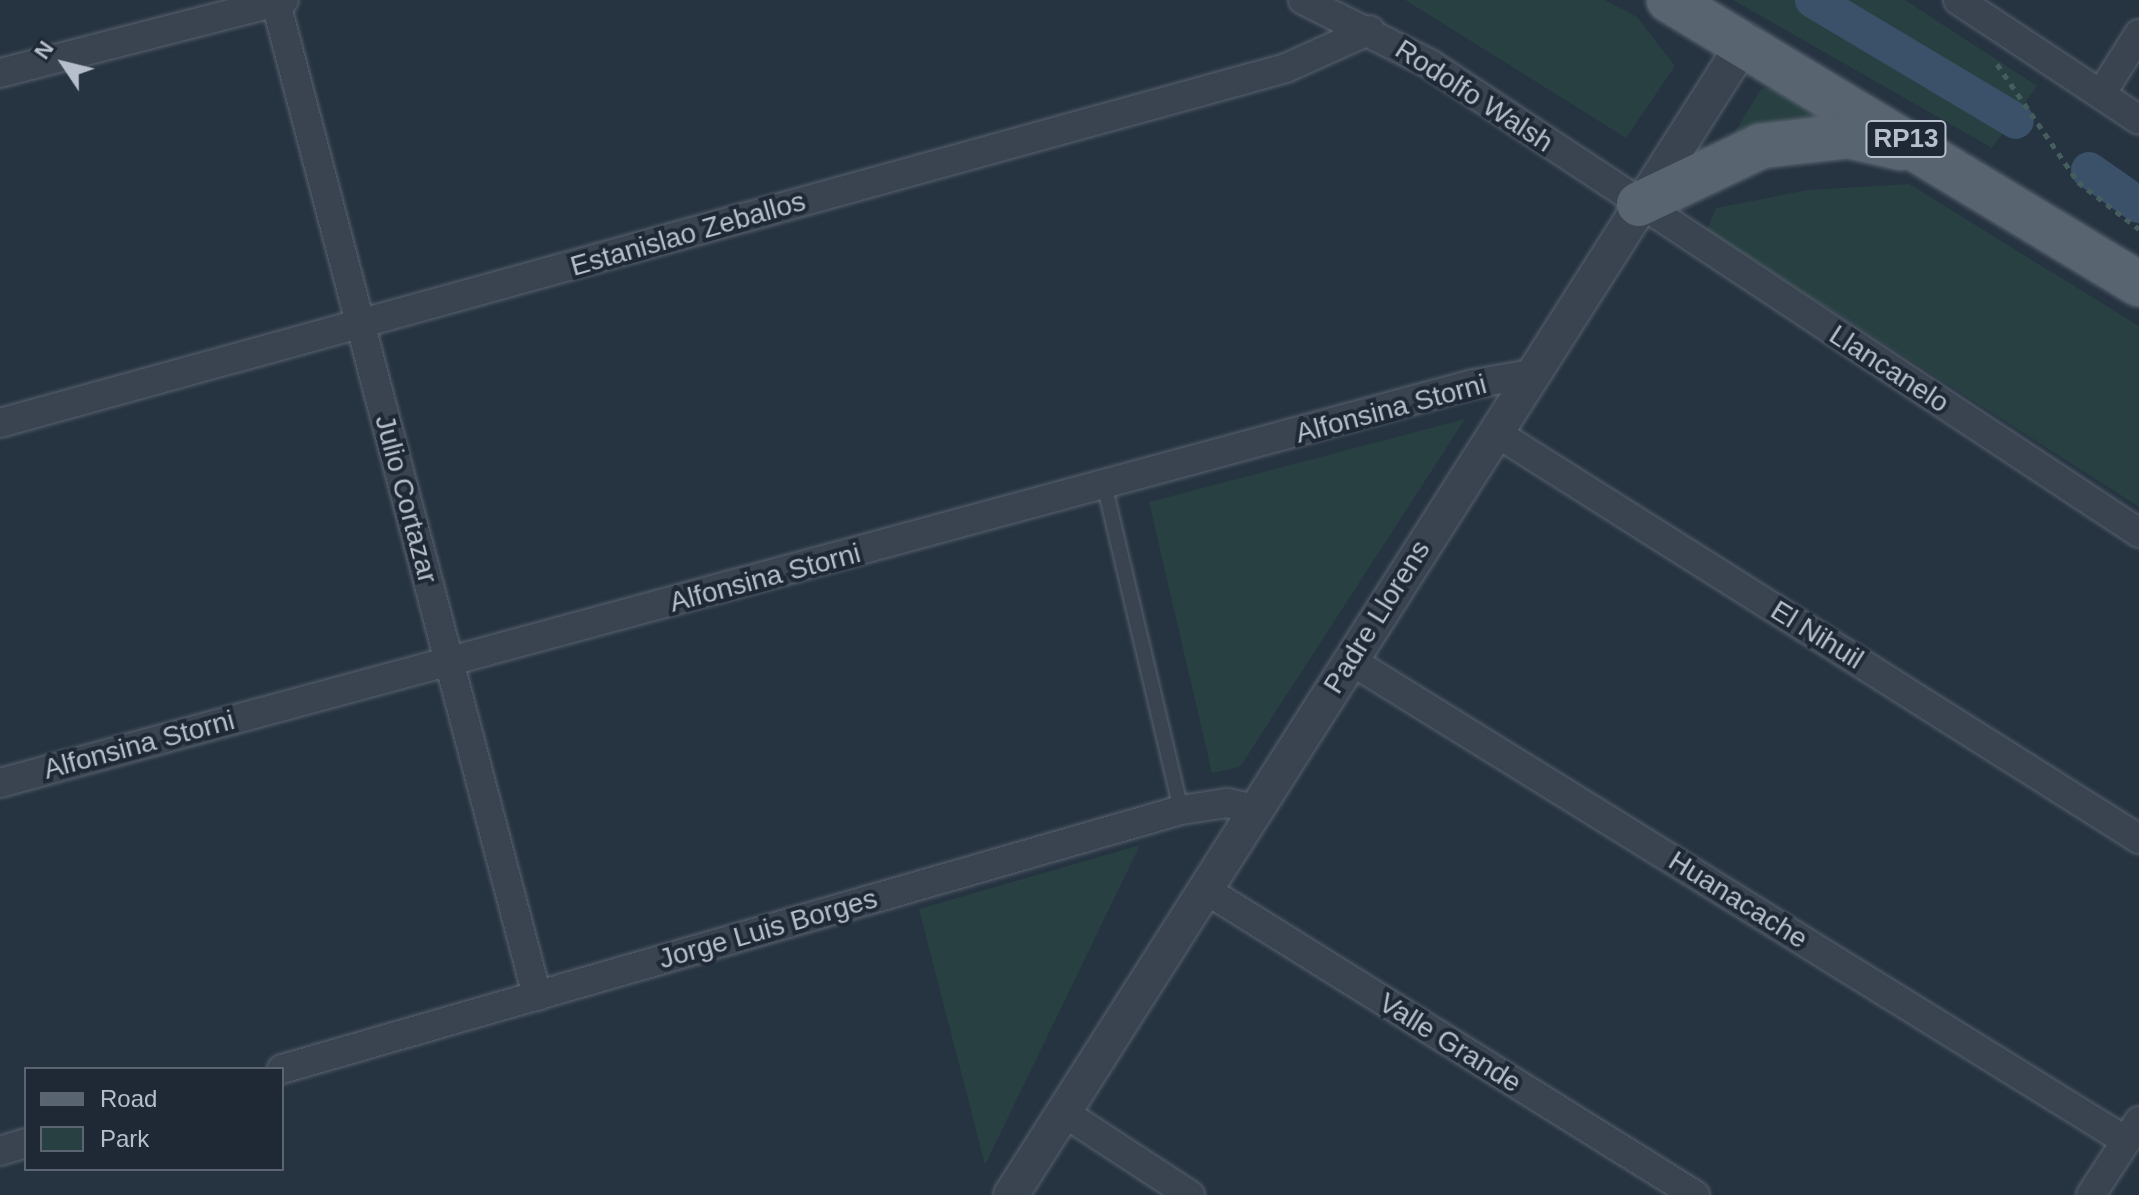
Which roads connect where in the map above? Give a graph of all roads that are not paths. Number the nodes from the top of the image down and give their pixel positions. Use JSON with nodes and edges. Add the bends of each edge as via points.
{"nodes":[{"id":1,"x":1303,"y":0,"type":"edge"},
{"id":2,"x":1669,"y":0,"type":"edge"},
{"id":3,"x":1958,"y":0,"type":"edge"},
{"id":4,"x":280,"y":1,"type":"edge"},
{"id":5,"x":1370,"y":30,"type":"junction"},
{"id":6,"x":2139,"y":34,"type":"edge"},
{"id":7,"x":1746,"y":40,"type":"junction"},
{"id":8,"x":0,"y":73,"type":"edge"},
{"id":9,"x":2101,"y":94,"type":"junction"},
{"id":10,"x":2139,"y":120,"type":"edge"},
{"id":11,"x":1941,"y":161,"type":"junction"},
{"id":12,"x":1639,"y":204,"type":"junction"},
{"id":13,"x":2139,"y":284,"type":"edge"},
{"id":14,"x":360,"y":325,"type":"junction"},
{"id":15,"x":1530,"y":374,"type":"junction"},
{"id":16,"x":0,"y":423,"type":"edge"},
{"id":17,"x":1495,"y":432,"type":"junction"},
{"id":18,"x":1105,"y":488,"type":"junction"},
{"id":19,"x":2139,"y":533,"type":"edge"},
{"id":20,"x":1350,"y":660,"type":"junction"},
{"id":21,"x":449,"y":663,"type":"junction"},
{"id":22,"x":0,"y":783,"type":"edge"},
{"id":23,"x":1255,"y":809,"type":"junction"},
{"id":24,"x":1181,"y":810,"type":"junction"},
{"id":25,"x":2139,"y":839,"type":"edge"},
{"id":26,"x":1206,"y":890,"type":"junction"},
{"id":27,"x":537,"y":996,"type":"junction"},
{"id":28,"x":284,"y":1068,"type":"edge"},
{"id":29,"x":1063,"y":1112,"type":"junction"},
{"id":30,"x":2133,"y":1131,"type":"edge"},
{"id":31,"x":24,"y":1144,"type":"edge"},
{"id":32,"x":0,"y":1151,"type":"edge"},
{"id":33,"x":1011,"y":1195,"type":"edge"},
{"id":34,"x":1190,"y":1195,"type":"edge"},
{"id":35,"x":1695,"y":1195,"type":"edge"},
{"id":36,"x":2091,"y":1195,"type":"edge"}],
"edges":[{"from":1,"to":5,"type":"street","name":"Rodolfo Walsh"},
{"from":2,"to":7,"type":"main road","number":"RP13"},
{"from":3,"to":9,"type":"street"},
{"from":4,"to":8,"type":"street"},
{"from":4,"to":14,"type":"street","name":"Julio Cortazar"},
{"from":5,"to":12,"type":"street","name":"Rodolfo Walsh"},
{"from":5,"to":14,"type":"street","name":"Estanislao Zeballos","via":[[1286,68]]},
{"from":6,"to":9,"type":"street"},
{"from":7,"to":11,"type":"main road","number":"RP13"},
{"from":7,"to":12,"type":"street","name":"Padre Llorens"},
{"from":9,"to":10,"type":"street"},
{"from":11,"to":12,"type":"main road","via":[[1849,136],[1807,137],[1761,146]]},
{"from":11,"to":13,"type":"main road","number":"RP13"},
{"from":12,"to":15,"type":"street","name":"Padre Llorens"},
{"from":12,"to":19,"type":"street","name":"Llancanelo"},
{"from":14,"to":16,"type":"street","name":"Estanislao Zeballos"},
{"from":14,"to":21,"type":"street","name":"Julio Cortazar"},
{"from":15,"to":17,"type":"street","name":"Padre Llorens"},
{"from":15,"to":18,"type":"street","name":"Alfonsina Storni","via":[[1473,384]]},
{"from":17,"to":20,"type":"street","name":"Padre Llorens"},
{"from":17,"to":25,"type":"street","name":"El Nihuil"},
{"from":18,"to":21,"type":"street","name":"Alfonsina Storni"},
{"from":18,"to":24,"type":"lane"},
{"from":20,"to":23,"type":"street","name":"Padre Llorens"},
{"from":20,"to":30,"type":"street","name":"Huanacache"},
{"from":21,"to":22,"type":"street","name":"Alfonsina Storni"},
{"from":21,"to":27,"type":"street","name":"Julio Cortazar"},
{"from":23,"to":24,"type":"street","name":"Jorge Luis Borges","via":[[1227,803]]},
{"from":23,"to":26,"type":"street","name":"Padre Llorens"},
{"from":24,"to":27,"type":"street","name":"Jorge Luis Borges"},
{"from":26,"to":29,"type":"street","name":"Padre Llorens"},
{"from":26,"to":35,"type":"street","name":"Valle Grande"},
{"from":27,"to":28,"type":"street","name":"Jorge Luis Borges"},
{"from":29,"to":33,"type":"street","name":"Padre Llorens"},
{"from":29,"to":34,"type":"street"},
{"from":30,"to":36,"type":"street"},
{"from":31,"to":32,"type":"street"}]}
